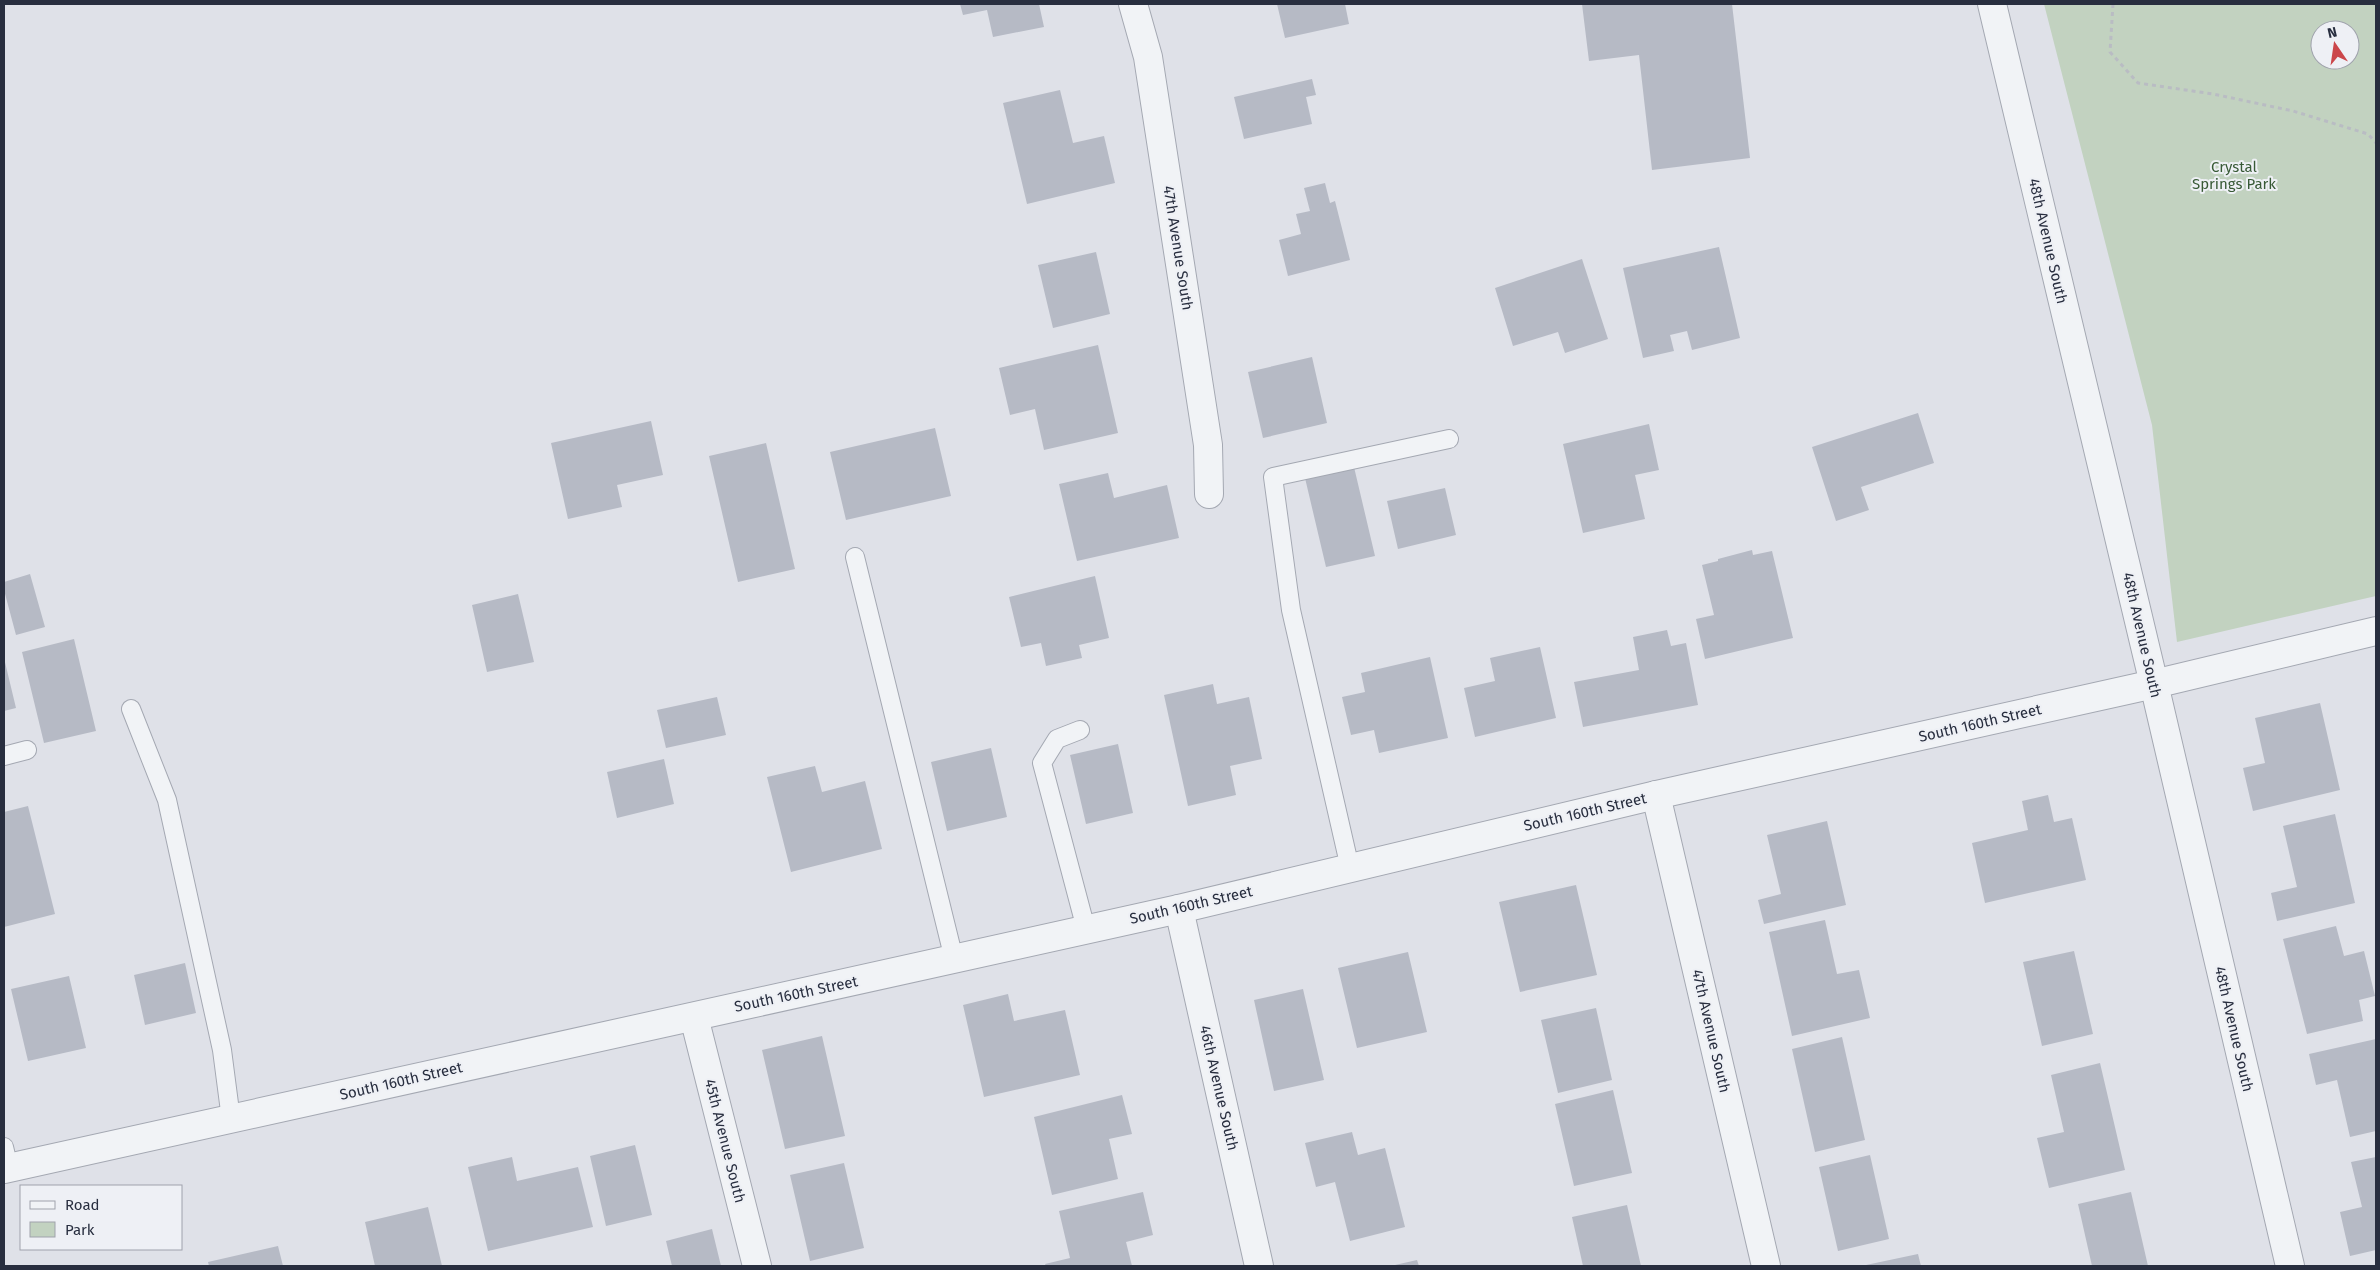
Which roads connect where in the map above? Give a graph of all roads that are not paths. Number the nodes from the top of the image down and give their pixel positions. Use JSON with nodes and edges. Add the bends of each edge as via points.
{"nodes":[{"id":1,"x":1133,"y":4,"type":"edge"},
{"id":2,"x":1992,"y":4,"type":"edge"},
{"id":3,"x":1449,"y":439,"type":"dead end"},
{"id":4,"x":1209,"y":494,"type":"dead end"},
{"id":5,"x":855,"y":557,"type":"dead end"},
{"id":6,"x":2376,"y":631,"type":"edge"},
{"id":7,"x":2154,"y":684,"type":"junction"},
{"id":8,"x":131,"y":710,"type":"dead end"},
{"id":9,"x":1080,"y":730,"type":"dead end"},
{"id":10,"x":27,"y":750,"type":"dead end"},
{"id":11,"x":4,"y":756,"type":"edge"},
{"id":12,"x":1656,"y":795,"type":"junction"},
{"id":13,"x":1350,"y":868,"type":"junction"},
{"id":14,"x":1179,"y":909,"type":"junction"},
{"id":15,"x":1086,"y":929,"type":"junction"},
{"id":16,"x":954,"y":959,"type":"junction"},
{"id":17,"x":694,"y":1017,"type":"junction"},
{"id":18,"x":231,"y":1119,"type":"junction"},
{"id":19,"x":5,"y":1161,"type":"edge"},
{"id":20,"x":757,"y":1266,"type":"edge"},
{"id":21,"x":1260,"y":1266,"type":"edge"},
{"id":22,"x":1766,"y":1266,"type":"edge"},
{"id":23,"x":2290,"y":1266,"type":"edge"}],
"edges":[{"from":1,"to":4,"type":"street","name":"47th Avenue South","via":[[1148,58],[1208,445]]},
{"from":2,"to":7,"type":"street","name":"48th Avenue South"},
{"from":3,"to":13,"type":"lane","via":[[1273,477],[1291,610]]},
{"from":5,"to":16,"type":"lane"},
{"from":6,"to":7,"type":"street","name":"South 160th Street"},
{"from":7,"to":12,"type":"street","name":"South 160th Street"},
{"from":7,"to":23,"type":"street","name":"48th Avenue South"},
{"from":8,"to":18,"type":"lane","via":[[166,800],[222,1050]]},
{"from":9,"to":15,"type":"lane","via":[[1057,739],[1042,763]]},
{"from":10,"to":11,"type":"lane"},
{"from":12,"to":13,"type":"street","name":"South 160th Street"},
{"from":12,"to":22,"type":"street","name":"47th Avenue South"},
{"from":13,"to":14,"type":"street","name":"South 160th Street"},
{"from":14,"to":15,"type":"street","name":"South 160th Street"},
{"from":14,"to":21,"type":"street","name":"46th Avenue South"},
{"from":15,"to":16,"type":"street","name":"South 160th Street"},
{"from":16,"to":17,"type":"street","name":"South 160th Street"},
{"from":17,"to":18,"type":"street","name":"South 160th Street"},
{"from":17,"to":20,"type":"street","name":"45th Avenue South"},
{"from":18,"to":19,"type":"street","name":"South 160th Street"}]}
